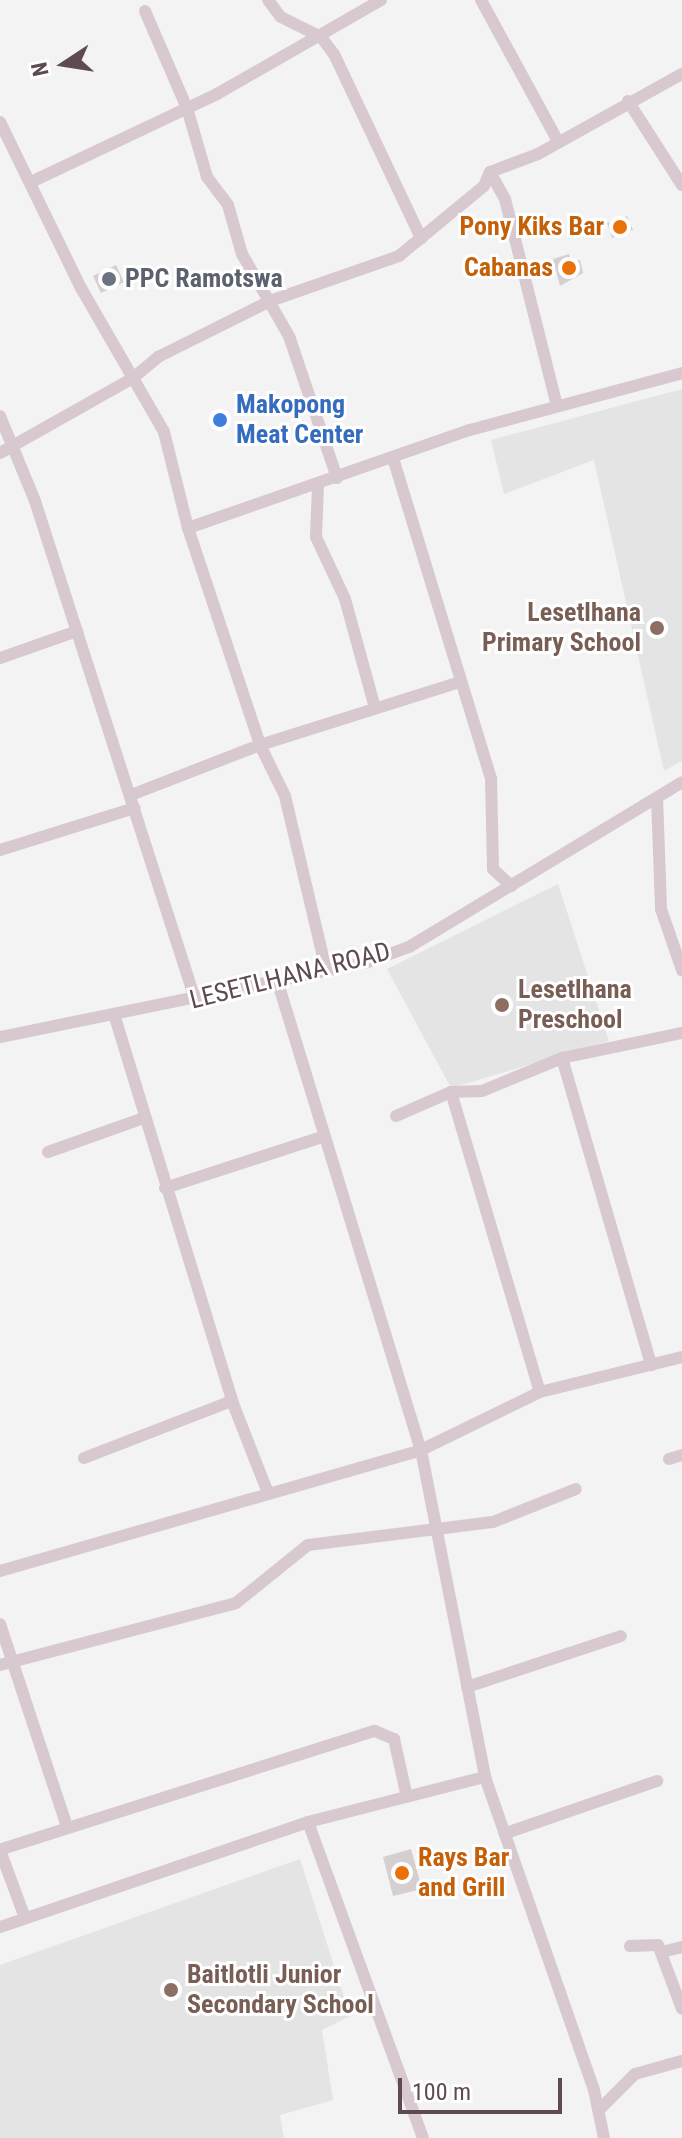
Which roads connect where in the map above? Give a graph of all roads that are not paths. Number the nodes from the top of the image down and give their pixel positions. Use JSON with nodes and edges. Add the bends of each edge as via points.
{"nodes":[{"id":1,"x":268,"y":0,"type":"edge"},
{"id":2,"x":381,"y":0,"type":"edge"},
{"id":3,"x":481,"y":0,"type":"edge"},
{"id":4,"x":145,"y":11,"type":"dead end"},
{"id":5,"x":321,"y":37,"type":"junction"},
{"id":6,"x":682,"y":74,"type":"edge"},
{"id":7,"x":628,"y":101,"type":"junction"},
{"id":8,"x":187,"y":108,"type":"junction"},
{"id":9,"x":0,"y":122,"type":"edge"},
{"id":10,"x":558,"y":141,"type":"junction"},
{"id":11,"x":490,"y":172,"type":"junction"},
{"id":12,"x":31,"y":182,"type":"junction"},
{"id":13,"x":682,"y":185,"type":"edge"},
{"id":14,"x":421,"y":238,"type":"junction"},
{"id":15,"x":270,"y":301,"type":"junction"},
{"id":16,"x":682,"y":373,"type":"edge"},
{"id":17,"x":133,"y":378,"type":"junction"},
{"id":18,"x":557,"y":406,"type":"junction"},
{"id":19,"x":0,"y":416,"type":"edge"},
{"id":20,"x":5,"y":450,"type":"edge"},
{"id":21,"x":393,"y":458,"type":"junction"},
{"id":22,"x":337,"y":478,"type":"junction"},
{"id":23,"x":318,"y":485,"type":"junction"},
{"id":24,"x":188,"y":528,"type":"junction"},
{"id":25,"x":77,"y":631,"type":"junction"},
{"id":26,"x":0,"y":658,"type":"edge"},
{"id":27,"x":460,"y":682,"type":"junction"},
{"id":28,"x":375,"y":708,"type":"junction"},
{"id":29,"x":260,"y":745,"type":"junction"},
{"id":30,"x":682,"y":782,"type":"edge"},
{"id":31,"x":657,"y":798,"type":"junction"},
{"id":32,"x":133,"y":802,"type":"junction"},
{"id":33,"x":0,"y":850,"type":"edge"},
{"id":34,"x":511,"y":886,"type":"junction"},
{"id":35,"x":326,"y":969,"type":"junction"},
{"id":36,"x":682,"y":970,"type":"edge"},
{"id":37,"x":278,"y":983,"type":"junction"},
{"id":38,"x":195,"y":999,"type":"junction"},
{"id":39,"x":114,"y":1014,"type":"junction"},
{"id":40,"x":682,"y":1033,"type":"edge"},
{"id":41,"x":0,"y":1037,"type":"edge"},
{"id":42,"x":562,"y":1058,"type":"junction"},
{"id":43,"x":451,"y":1092,"type":"junction"},
{"id":44,"x":396,"y":1116,"type":"dead end"},
{"id":45,"x":144,"y":1118,"type":"junction"},
{"id":46,"x":322,"y":1137,"type":"junction"},
{"id":47,"x":48,"y":1152,"type":"dead end"},
{"id":48,"x":165,"y":1188,"type":"junction"},
{"id":49,"x":682,"y":1357,"type":"edge"},
{"id":50,"x":651,"y":1365,"type":"junction"},
{"id":51,"x":540,"y":1392,"type":"junction"},
{"id":52,"x":232,"y":1401,"type":"junction"},
{"id":53,"x":421,"y":1450,"type":"junction"},
{"id":54,"x":84,"y":1458,"type":"dead end"},
{"id":55,"x":576,"y":1489,"type":"dead end"},
{"id":56,"x":268,"y":1493,"type":"junction"},
{"id":57,"x":436,"y":1534,"type":"junction"},
{"id":58,"x":0,"y":1571,"type":"edge"},
{"id":59,"x":0,"y":1624,"type":"edge"},
{"id":60,"x":621,"y":1636,"type":"dead end"},
{"id":61,"x":6,"y":1662,"type":"edge"},
{"id":62,"x":467,"y":1687,"type":"junction"},
{"id":63,"x":485,"y":1777,"type":"junction"},
{"id":64,"x":657,"y":1781,"type":"dead end"},
{"id":65,"x":407,"y":1797,"type":"junction"},
{"id":66,"x":308,"y":1822,"type":"junction"},
{"id":67,"x":67,"y":1827,"type":"junction"},
{"id":68,"x":506,"y":1833,"type":"junction"},
{"id":69,"x":1,"y":1850,"type":"edge"},
{"id":70,"x":25,"y":1918,"type":"junction"},
{"id":71,"x":0,"y":1927,"type":"edge"},
{"id":72,"x":630,"y":1946,"type":"dead end"},
{"id":73,"x":682,"y":1947,"type":"edge"},
{"id":74,"x":662,"y":1952,"type":"junction"},
{"id":75,"x":682,"y":2009,"type":"edge"},
{"id":76,"x":682,"y":2061,"type":"edge"},
{"id":77,"x":600,"y":2109,"type":"junction"},
{"id":78,"x":423,"y":2138,"type":"edge"},
{"id":79,"x":604,"y":2138,"type":"edge"}],
"edges":[{"from":1,"to":5,"type":"street","via":[[293,27]]},
{"from":2,"to":5,"type":"street"},
{"from":3,"to":10,"type":"street"},
{"from":4,"to":8,"type":"street"},
{"from":5,"to":8,"type":"street"},
{"from":5,"to":14,"type":"street","via":[[344,70]]},
{"from":6,"to":7,"type":"street"},
{"from":7,"to":10,"type":"street"},
{"from":7,"to":13,"type":"street"},
{"from":8,"to":12,"type":"street"},
{"from":8,"to":15,"type":"street","via":[[206,173],[228,205],[242,254]]},
{"from":9,"to":12,"type":"street"},
{"from":10,"to":11,"type":"street"},
{"from":11,"to":14,"type":"street","via":[[484,186]]},
{"from":11,"to":18,"type":"street","via":[[505,199]]},
{"from":12,"to":17,"type":"street","via":[[81,288]]},
{"from":14,"to":15,"type":"street","via":[[399,256]]},
{"from":15,"to":17,"type":"street","via":[[158,357]]},
{"from":15,"to":22,"type":"street","via":[[308,384]]},
{"from":16,"to":18,"type":"street"},
{"from":17,"to":20,"type":"street"},
{"from":17,"to":24,"type":"street","via":[[164,432]]},
{"from":18,"to":21,"type":"street"},
{"from":19,"to":20,"type":"street"},
{"from":20,"to":25,"type":"street","via":[[35,501]]},
{"from":21,"to":22,"type":"street"},
{"from":21,"to":27,"type":"street"},
{"from":22,"to":23,"type":"street"},
{"from":23,"to":24,"type":"street"},
{"from":23,"to":28,"type":"street","via":[[316,537],[345,599]]},
{"from":24,"to":29,"type":"street"},
{"from":25,"to":26,"type":"street"},
{"from":25,"to":32,"type":"street"},
{"from":27,"to":28,"type":"street"},
{"from":27,"to":34,"type":"street","via":[[495,801],[493,869]]},
{"from":28,"to":29,"type":"street"},
{"from":29,"to":32,"type":"street"},
{"from":29,"to":35,"type":"street","via":[[285,796]]},
{"from":30,"to":31,"type":"street","name":"LESETLHANA ROAD"},
{"from":31,"to":34,"type":"street","name":"LESETLHANA ROAD"},
{"from":31,"to":36,"type":"street","via":[[661,909]]},
{"from":32,"to":33,"type":"street"},
{"from":32,"to":38,"type":"street"},
{"from":34,"to":35,"type":"street","name":"LESETLHANA ROAD","via":[[409,947]]},
{"from":35,"to":37,"type":"street","name":"LESETLHANA ROAD"},
{"from":37,"to":38,"type":"street","name":"LESETLHANA ROAD"},
{"from":37,"to":46,"type":"street"},
{"from":38,"to":39,"type":"street","name":"LESETLHANA ROAD"},
{"from":39,"to":41,"type":"street","name":"LESETLHANA ROAD"},
{"from":39,"to":45,"type":"street"},
{"from":40,"to":42,"type":"street"},
{"from":42,"to":43,"type":"street","via":[[482,1091]]},
{"from":42,"to":50,"type":"street"},
{"from":43,"to":44,"type":"street"},
{"from":43,"to":51,"type":"street"},
{"from":45,"to":47,"type":"street"},
{"from":45,"to":48,"type":"street"},
{"from":46,"to":48,"type":"street"},
{"from":46,"to":53,"type":"street"},
{"from":48,"to":52,"type":"street"},
{"from":49,"to":50,"type":"street"},
{"from":50,"to":51,"type":"street"},
{"from":51,"to":53,"type":"street"},
{"from":52,"to":54,"type":"street"},
{"from":52,"to":56,"type":"street"},
{"from":53,"to":56,"type":"street"},
{"from":53,"to":57,"type":"street"},
{"from":55,"to":57,"type":"street","via":[[502,1520]]},
{"from":56,"to":58,"type":"street"},
{"from":57,"to":61,"type":"street","via":[[308,1545],[236,1603]]},
{"from":57,"to":62,"type":"street"},
{"from":59,"to":61,"type":"street"},
{"from":60,"to":62,"type":"street"},
{"from":61,"to":67,"type":"street"},
{"from":62,"to":63,"type":"street"},
{"from":63,"to":65,"type":"street"},
{"from":63,"to":68,"type":"street"},
{"from":64,"to":68,"type":"street"},
{"from":65,"to":66,"type":"street"},
{"from":65,"to":67,"type":"street","via":[[394,1739],[383,1730]]},
{"from":66,"to":70,"type":"street"},
{"from":66,"to":78,"type":"street"},
{"from":67,"to":69,"type":"street"},
{"from":68,"to":77,"type":"street"},
{"from":69,"to":70,"type":"street"},
{"from":70,"to":71,"type":"street"},
{"from":72,"to":74,"type":"street","via":[[651,1943]]},
{"from":73,"to":74,"type":"street"},
{"from":74,"to":75,"type":"street"},
{"from":76,"to":77,"type":"street","via":[[635,2074]]},
{"from":77,"to":79,"type":"street"}]}
